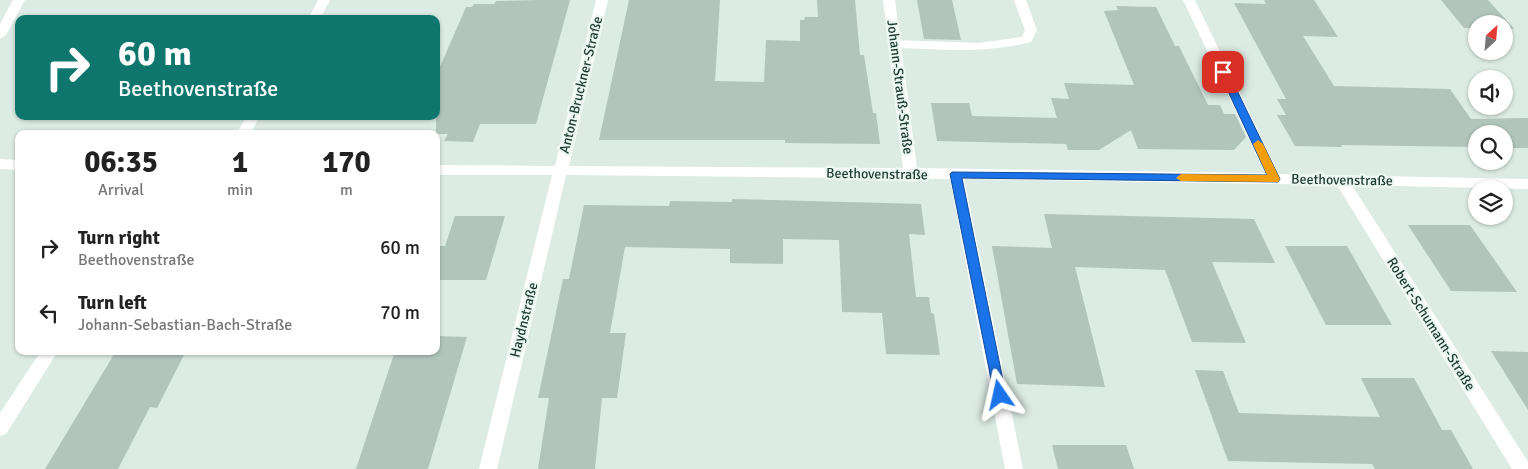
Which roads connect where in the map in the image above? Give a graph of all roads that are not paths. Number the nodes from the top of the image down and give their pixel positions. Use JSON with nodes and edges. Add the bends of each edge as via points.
{"nodes":[{"id":1,"x":19,"y":0,"type":"edge"},
{"id":2,"x":324,"y":0,"type":"edge"},
{"id":3,"x":602,"y":0,"type":"edge"},
{"id":4,"x":889,"y":0,"type":"edge"},
{"id":5,"x":1020,"y":0,"type":"edge"},
{"id":6,"x":1189,"y":0,"type":"edge"},
{"id":7,"x":316,"y":15,"type":"edge"},
{"id":8,"x":0,"y":35,"type":"edge"},
{"id":9,"x":894,"y":44,"type":"junction"},
{"id":10,"x":0,"y":164,"type":"edge"},
{"id":11,"x":15,"y":165,"type":"edge"},
{"id":12,"x":440,"y":170,"type":"edge"},
{"id":13,"x":560,"y":170,"type":"junction"},
{"id":14,"x":910,"y":174,"type":"junction"},
{"id":15,"x":956,"y":174,"type":"junction"},
{"id":16,"x":1275,"y":179,"type":"junction"},
{"id":17,"x":1341,"y":179,"type":"junction"},
{"id":18,"x":1528,"y":184,"type":"edge"},
{"id":19,"x":47,"y":355,"type":"edge"},
{"id":20,"x":0,"y":428,"type":"edge"},
{"id":21,"x":488,"y":469,"type":"edge"},
{"id":22,"x":1014,"y":469,"type":"edge"},
{"id":23,"x":1522,"y":469,"type":"edge"}],
"edges":[{"from":1,"to":8,"type":"street"},
{"from":2,"to":7,"type":"street"},
{"from":3,"to":13,"type":"street","name":"Anton-Bruckner-Straße"},
{"from":4,"to":9,"type":"street","name":"Johann-Strauß-Straße"},
{"from":5,"to":9,"type":"street","via":[[1031,30],[1027,39],[975,46]]},
{"from":6,"to":16,"type":"street"},
{"from":9,"to":14,"type":"street","name":"Johann-Strauß-Straße"},
{"from":10,"to":11,"type":"street"},
{"from":12,"to":13,"type":"street","name":"Beethovenstraße"},
{"from":13,"to":14,"type":"street","name":"Beethovenstraße"},
{"from":13,"to":21,"type":"street","name":"Haydnstraße"},
{"from":14,"to":15,"type":"street","name":"Beethovenstraße"},
{"from":15,"to":16,"type":"street","name":"Beethovenstraße"},
{"from":15,"to":22,"type":"street"},
{"from":16,"to":17,"type":"street","name":"Beethovenstraße"},
{"from":17,"to":18,"type":"street","name":"Beethovenstraße"},
{"from":17,"to":23,"type":"street","name":"Robert-Schumann-Straße"},
{"from":19,"to":20,"type":"street"}]}
